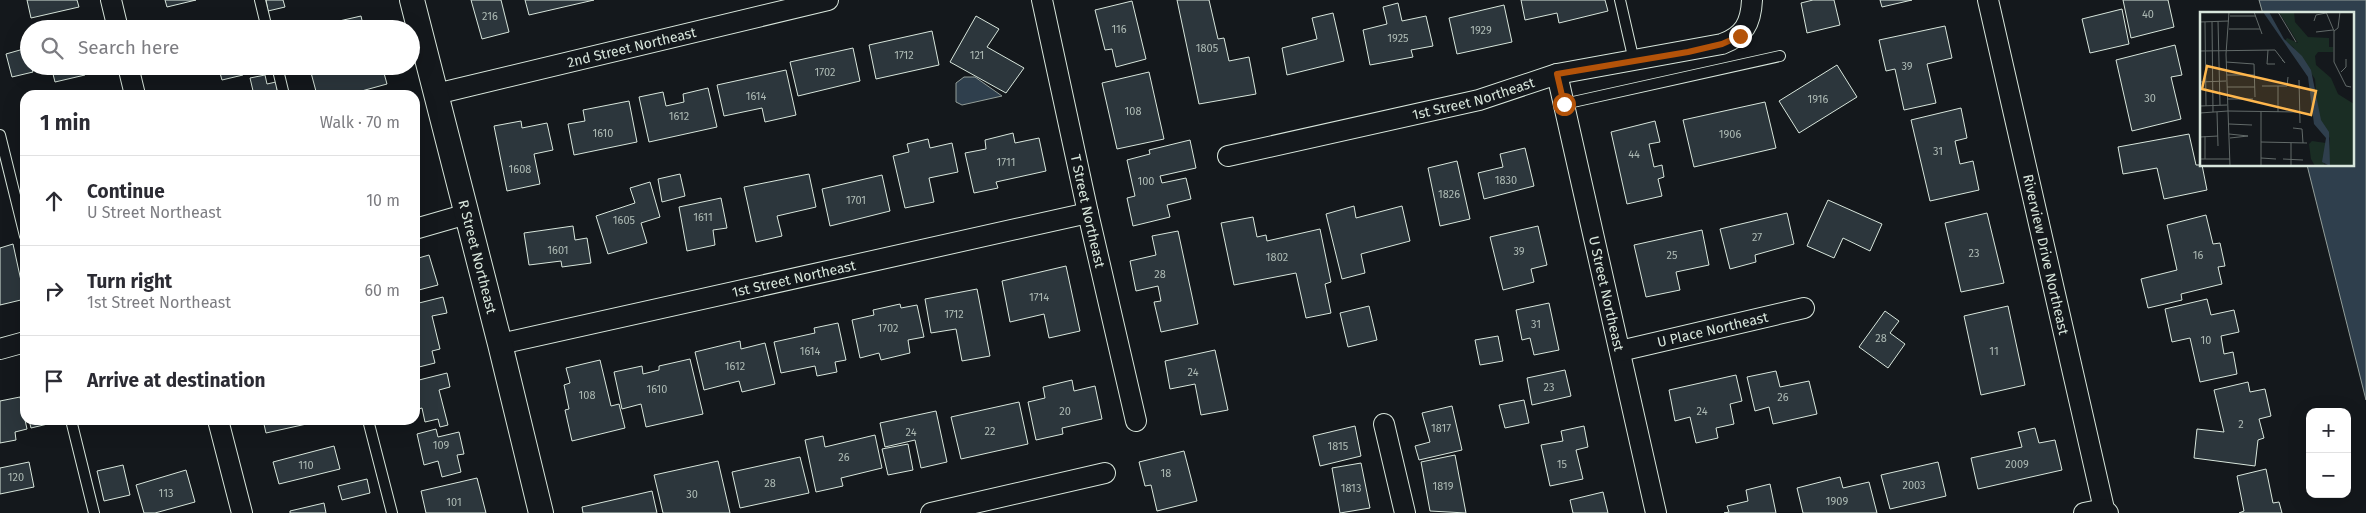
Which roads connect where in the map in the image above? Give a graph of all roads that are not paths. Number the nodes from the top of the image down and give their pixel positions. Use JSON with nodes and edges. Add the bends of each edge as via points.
{"nodes":[{"id":1,"x":111,"y":0,"type":"edge"},
{"id":2,"x":260,"y":0,"type":"edge"},
{"id":3,"x":412,"y":0,"type":"edge"},
{"id":4,"x":828,"y":0,"type":"edge"},
{"id":5,"x":1042,"y":0,"type":"edge"},
{"id":6,"x":1620,"y":0,"type":"edge"},
{"id":7,"x":1752,"y":0,"type":"edge"},
{"id":8,"x":1988,"y":0,"type":"edge"},
{"id":9,"x":116,"y":20,"type":"edge"},
{"id":10,"x":265,"y":20,"type":"edge"},
{"id":11,"x":417,"y":20,"type":"edge"},
{"id":12,"x":420,"y":31,"type":"edge"},
{"id":13,"x":1780,"y":56,"type":"dead end"},
{"id":14,"x":1634,"y":61,"type":"junction"},
{"id":15,"x":1557,"y":74,"type":"junction"},
{"id":16,"x":130,"y":75,"type":"edge"},
{"id":17,"x":279,"y":75,"type":"edge"},
{"id":18,"x":134,"y":90,"type":"edge"},
{"id":19,"x":283,"y":90,"type":"edge"},
{"id":20,"x":436,"y":94,"type":"junction"},
{"id":21,"x":1564,"y":104,"type":"junction"},
{"id":22,"x":0,"y":135,"type":"edge"},
{"id":23,"x":1228,"y":156,"type":"dead end"},
{"id":24,"x":1088,"y":213,"type":"junction"},
{"id":25,"x":467,"y":214,"type":"junction"},
{"id":26,"x":20,"y":216,"type":"edge"},
{"id":27,"x":420,"y":228,"type":"edge"},
{"id":28,"x":1804,"y":308,"type":"dead end"},
{"id":29,"x":20,"y":343,"type":"edge"},
{"id":30,"x":500,"y":344,"type":"junction"},
{"id":31,"x":0,"y":349,"type":"edge"},
{"id":32,"x":1620,"y":351,"type":"junction"},
{"id":33,"x":1136,"y":422,"type":"dead end"},
{"id":34,"x":1384,"y":424,"type":"dead end"},
{"id":35,"x":72,"y":425,"type":"edge"},
{"id":36,"x":219,"y":425,"type":"edge"},
{"id":37,"x":369,"y":425,"type":"edge"},
{"id":38,"x":1105,"y":473,"type":"dead end"},
{"id":39,"x":2106,"y":511,"type":"edge"},
{"id":40,"x":94,"y":513,"type":"edge"},
{"id":41,"x":242,"y":513,"type":"edge"},
{"id":42,"x":392,"y":513,"type":"edge"},
{"id":43,"x":540,"y":513,"type":"edge"},
{"id":44,"x":931,"y":513,"type":"edge"},
{"id":45,"x":1406,"y":513,"type":"edge"},
{"id":46,"x":1656,"y":513,"type":"edge"},
{"id":47,"x":2084,"y":513,"type":"edge"}],
"edges":[{"from":1,"to":9,"type":"street"},
{"from":2,"to":10,"type":"lane"},
{"from":3,"to":11,"type":"street","name":"R Street Northeast"},
{"from":4,"to":20,"type":"street","name":"2nd Street Northeast"},
{"from":5,"to":24,"type":"street","name":"T Street Northeast"},
{"from":6,"to":14,"type":"lane"},
{"from":7,"to":14,"type":"street","name":"1st Street Northeast","via":[[1747,26],[1735,39],[1688,52]]},
{"from":8,"to":39,"type":"street","name":"Riverview Drive Northeast"},
{"from":12,"to":20,"type":"street","name":"R Street Northeast"},
{"from":13,"to":21,"type":"lane"},
{"from":14,"to":15,"type":"street","name":"1st Street Northeast"},
{"from":15,"to":21,"type":"street","name":"U Street Northeast"},
{"from":15,"to":23,"type":"street","name":"1st Street Northeast","via":[[1479,100]]},
{"from":16,"to":18,"type":"street"},
{"from":17,"to":19,"type":"lane"},
{"from":20,"to":25,"type":"street","name":"R Street Northeast"},
{"from":21,"to":32,"type":"street","name":"U Street Northeast"},
{"from":22,"to":26,"type":"lane"},
{"from":24,"to":30,"type":"street","name":"1st Street Northeast"},
{"from":24,"to":33,"type":"street","name":"T Street Northeast"},
{"from":25,"to":27,"type":"street"},
{"from":25,"to":30,"type":"street","name":"R Street Northeast"},
{"from":28,"to":32,"type":"street","name":"U Place Northeast"},
{"from":29,"to":31,"type":"street"},
{"from":30,"to":43,"type":"street","name":"R Street Northeast"},
{"from":32,"to":46,"type":"street","name":"U Street Northeast"},
{"from":34,"to":45,"type":"street"},
{"from":35,"to":40,"type":"lane"},
{"from":36,"to":41,"type":"street"},
{"from":37,"to":42,"type":"lane"},
{"from":38,"to":44,"type":"street"},
{"from":39,"to":47,"type":"street"}]}
